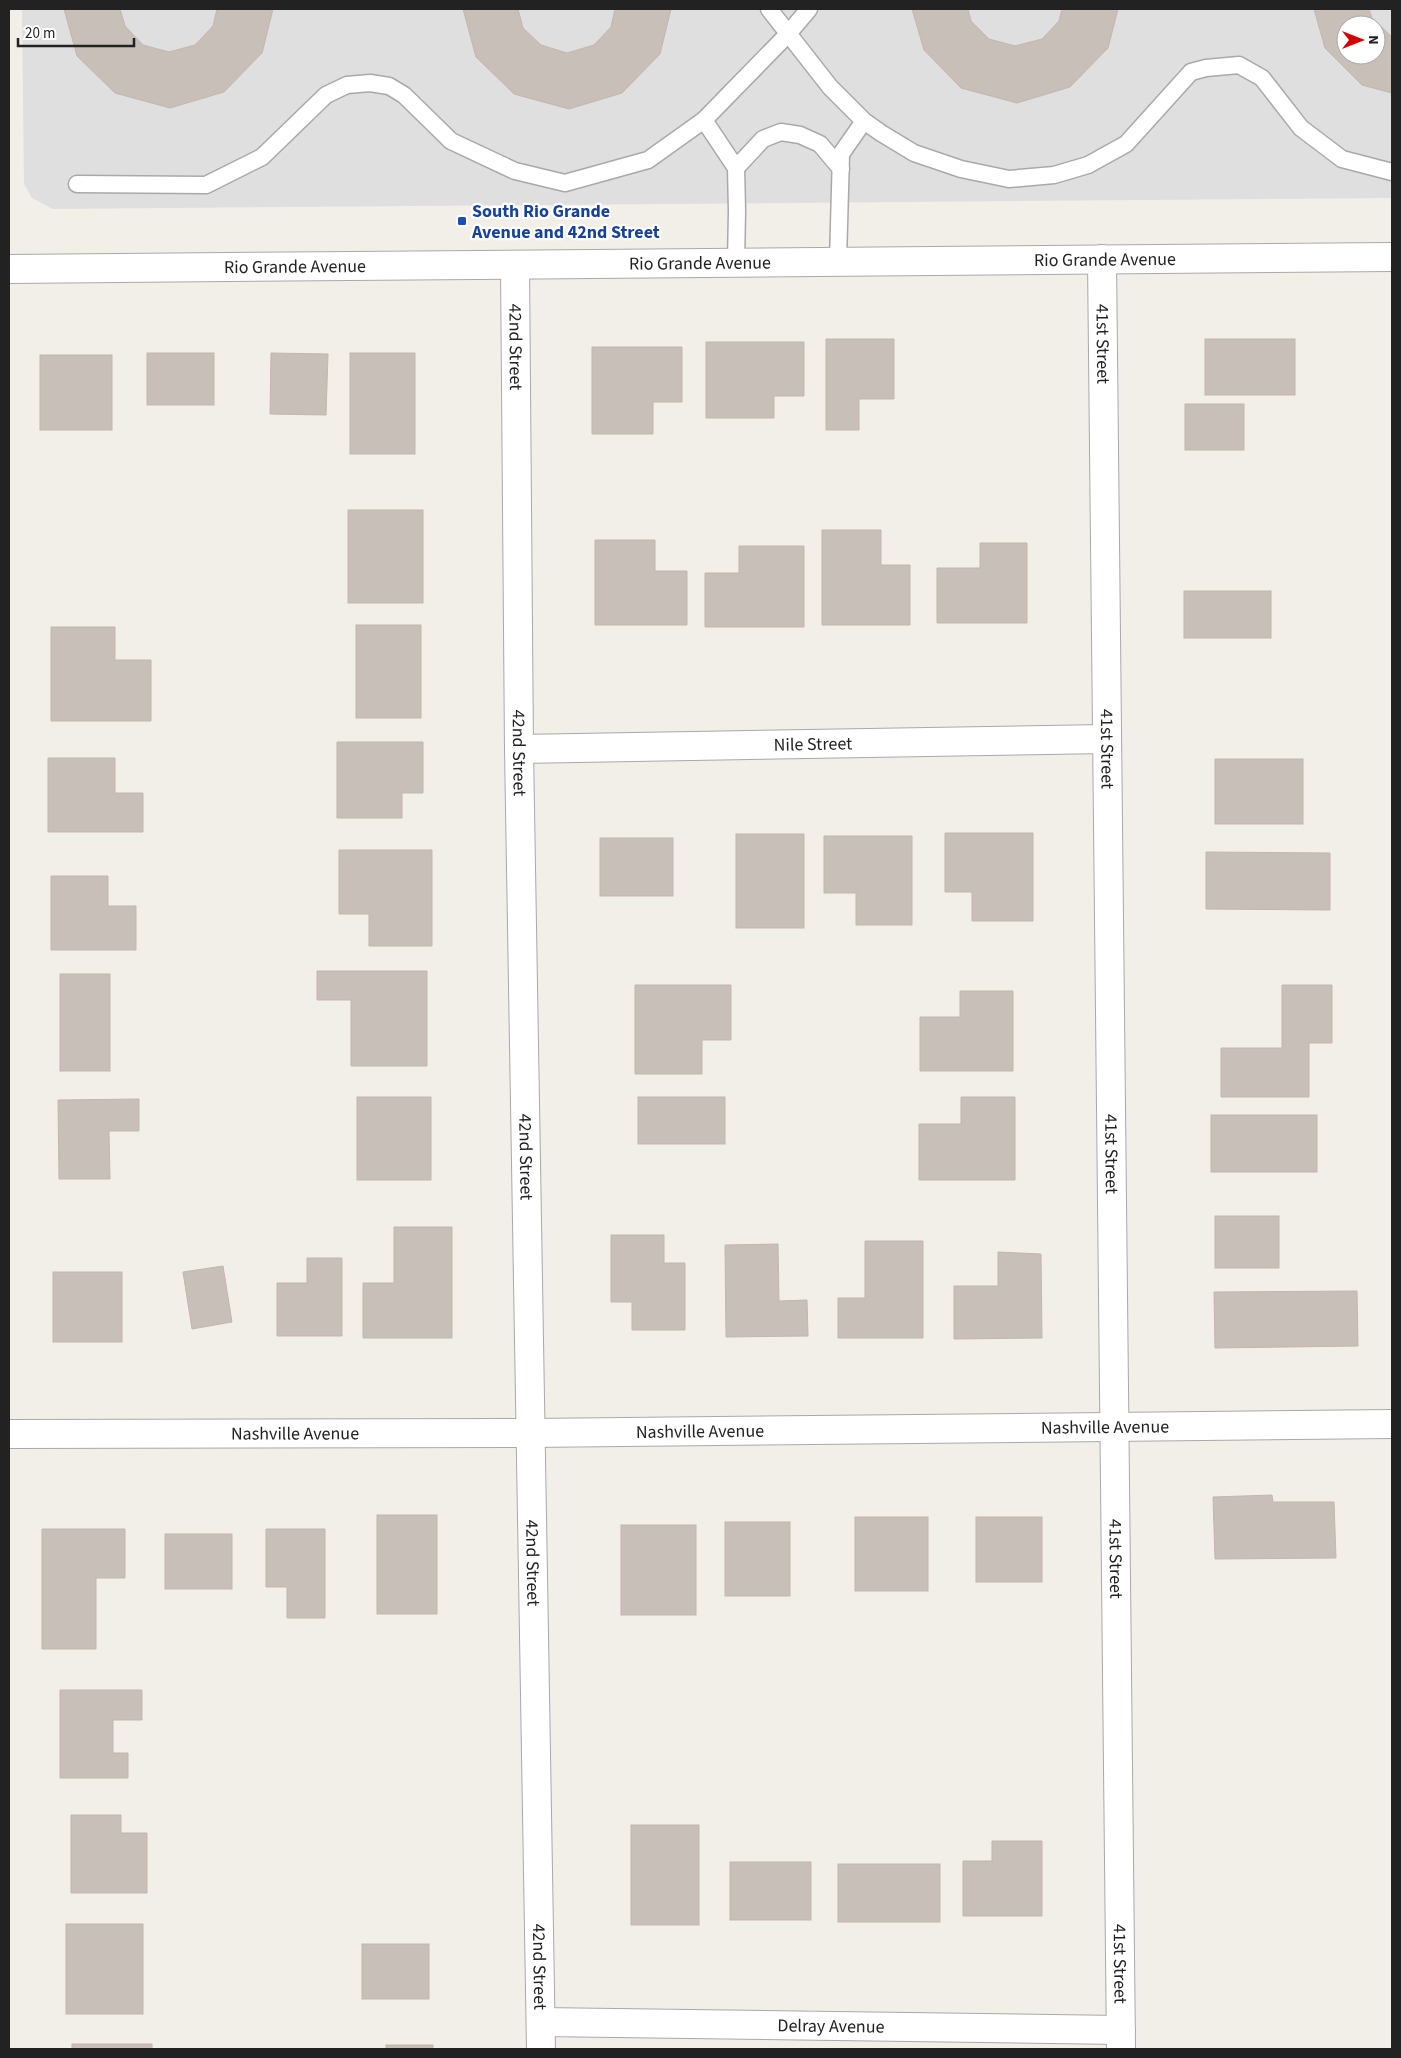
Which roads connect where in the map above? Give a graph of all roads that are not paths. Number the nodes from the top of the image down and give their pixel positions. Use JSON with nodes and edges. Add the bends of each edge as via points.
{"nodes":[{"id":1,"x":768,"y":9,"type":"edge"},
{"id":2,"x":809,"y":9,"type":"edge"},
{"id":3,"x":787,"y":35,"type":"junction"},
{"id":4,"x":704,"y":120,"type":"junction"},
{"id":5,"x":864,"y":121,"type":"junction"},
{"id":6,"x":736,"y":168,"type":"junction"},
{"id":7,"x":841,"y":169,"type":"junction"},
{"id":8,"x":1392,"y":172,"type":"edge"},
{"id":9,"x":77,"y":184,"type":"dead end"},
{"id":10,"x":1392,"y":257,"type":"edge"},
{"id":11,"x":1102,"y":259,"type":"junction"},
{"id":12,"x":736,"y":262,"type":"junction"},
{"id":13,"x":838,"y":262,"type":"junction"},
{"id":14,"x":516,"y":265,"type":"junction"},
{"id":15,"x":9,"y":270,"type":"edge"},
{"id":16,"x":1107,"y":740,"type":"junction"},
{"id":17,"x":519,"y":749,"type":"junction"},
{"id":18,"x":1392,"y":1424,"type":"edge"},
{"id":19,"x":1114,"y":1426,"type":"junction"},
{"id":20,"x":530,"y":1433,"type":"junction"},
{"id":21,"x":9,"y":1434,"type":"edge"},
{"id":22,"x":541,"y":2022,"type":"junction"},
{"id":23,"x":1121,"y":2040,"type":"edge"},
{"id":24,"x":541,"y":2049,"type":"edge"}],
"edges":[{"from":1,"to":3,"type":"lane"},
{"from":2,"to":3,"type":"lane"},
{"from":3,"to":4,"type":"lane"},
{"from":3,"to":5,"type":"lane","via":[[830,87]]},
{"from":4,"to":6,"type":"lane"},
{"from":4,"to":9,"type":"lane","via":[[648,160],[565,182],[516,171],[451,141],[404,94],[389,86],[370,83],[346,85],[326,95],[262,157],[206,185]]},
{"from":5,"to":7,"type":"lane","via":[[841,154]]},
{"from":5,"to":8,"type":"lane","via":[[914,153],[962,169],[1009,178],[1054,175],[1088,165],[1126,144],[1191,72],[1239,65],[1262,78],[1301,128],[1342,158]]},
{"from":6,"to":7,"type":"lane","via":[[763,139],[781,132],[800,134],[820,144]]},
{"from":6,"to":12,"type":"lane"},
{"from":7,"to":13,"type":"lane"},
{"from":10,"to":11,"type":"street","name":"Rio Grande Avenue"},
{"from":11,"to":13,"type":"street","name":"Rio Grande Avenue"},
{"from":11,"to":16,"type":"street","name":"41st Street"},
{"from":12,"to":13,"type":"street","name":"Rio Grande Avenue"},
{"from":12,"to":14,"type":"street","name":"Rio Grande Avenue"},
{"from":14,"to":15,"type":"street","name":"Rio Grande Avenue"},
{"from":14,"to":17,"type":"street","name":"42nd Street"},
{"from":16,"to":17,"type":"street","name":"Nile Street"},
{"from":16,"to":19,"type":"street","name":"41st Street"},
{"from":17,"to":20,"type":"street","name":"42nd Street"},
{"from":18,"to":19,"type":"street","name":"Nashville Avenue"},
{"from":19,"to":20,"type":"street","name":"Nashville Avenue"},
{"from":19,"to":23,"type":"street","name":"41st Street"},
{"from":20,"to":21,"type":"street","name":"Nashville Avenue"},
{"from":20,"to":22,"type":"street","name":"42nd Street"},
{"from":22,"to":23,"type":"street","name":"Delray Avenue"},
{"from":22,"to":24,"type":"street","name":"42nd Street"}]}
